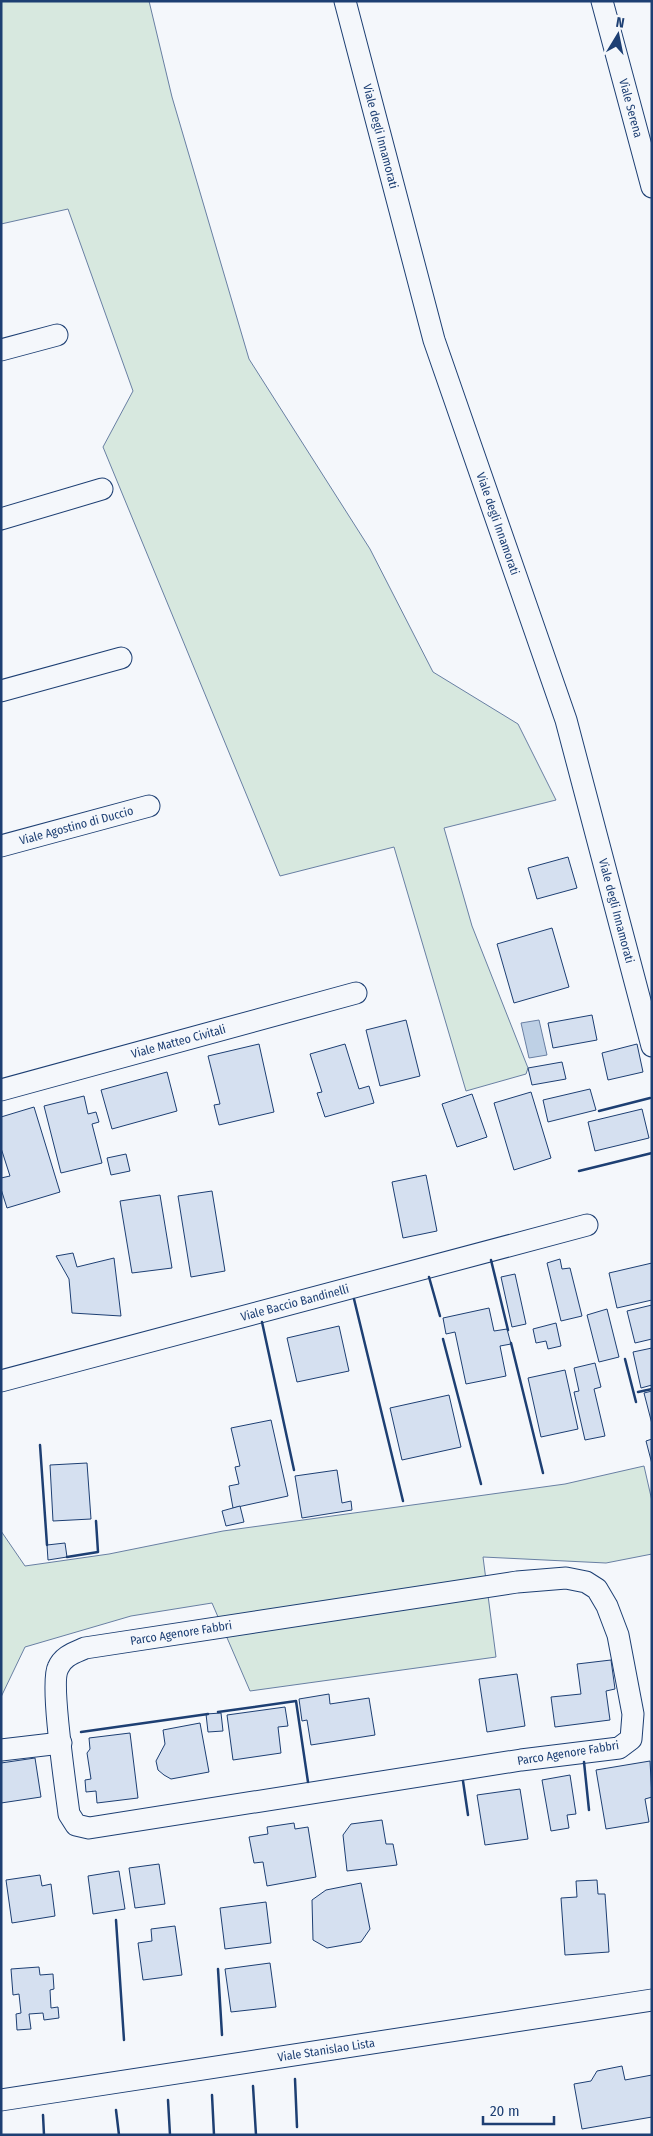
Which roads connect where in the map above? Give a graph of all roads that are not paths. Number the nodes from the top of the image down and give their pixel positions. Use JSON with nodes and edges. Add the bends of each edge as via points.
{"nodes":[{"id":1,"x":345,"y":1,"type":"edge"},
{"id":2,"x":602,"y":1,"type":"edge"},
{"id":3,"x":652,"y":187,"type":"edge"},
{"id":4,"x":57,"y":335,"type":"dead end"},
{"id":5,"x":1,"y":350,"type":"edge"},
{"id":6,"x":102,"y":489,"type":"dead end"},
{"id":7,"x":1,"y":518,"type":"edge"},
{"id":8,"x":121,"y":658,"type":"dead end"},
{"id":9,"x":1,"y":691,"type":"edge"},
{"id":10,"x":149,"y":806,"type":"dead end"},
{"id":11,"x":1,"y":846,"type":"edge"},
{"id":12,"x":356,"y":993,"type":"dead end"},
{"id":13,"x":652,"y":1046,"type":"edge"},
{"id":14,"x":1,"y":1090,"type":"edge"},
{"id":15,"x":587,"y":1224,"type":"dead end"},
{"id":16,"x":1,"y":1381,"type":"edge"},
{"id":17,"x":62,"y":1743,"type":"junction"},
{"id":18,"x":1,"y":1750,"type":"edge"},
{"id":19,"x":652,"y":2000,"type":"edge"},
{"id":20,"x":1,"y":2100,"type":"edge"}],
"edges":[{"from":1,"to":13,"type":"street","name":"Viale degli Innamorati","via":[[434,340],[566,720]]},
{"from":2,"to":3,"type":"street","name":"Viale Serena"},
{"from":4,"to":5,"type":"street"},
{"from":6,"to":7,"type":"street"},
{"from":8,"to":9,"type":"street"},
{"from":10,"to":11,"type":"street","name":"Viale Agostino di Duccio"},
{"from":12,"to":14,"type":"street","name":"Viale Matteo Civitali"},
{"from":15,"to":16,"type":"street","name":"Viale Baccio Bandinelli"},
{"from":17,"to":17,"type":"street","name":"Parco Agenore Fabbri","via":[[55,1695],[57,1669],[66,1656],[85,1648],[517,1582],[566,1578],[597,1588],[607,1606],[618,1635],[633,1714],[631,1739],[619,1748],[521,1760],[89,1828],[76,1825],[69,1814]]},
{"from":17,"to":18,"type":"street"},
{"from":19,"to":20,"type":"street","name":"Viale Stanislao Lista"}]}
